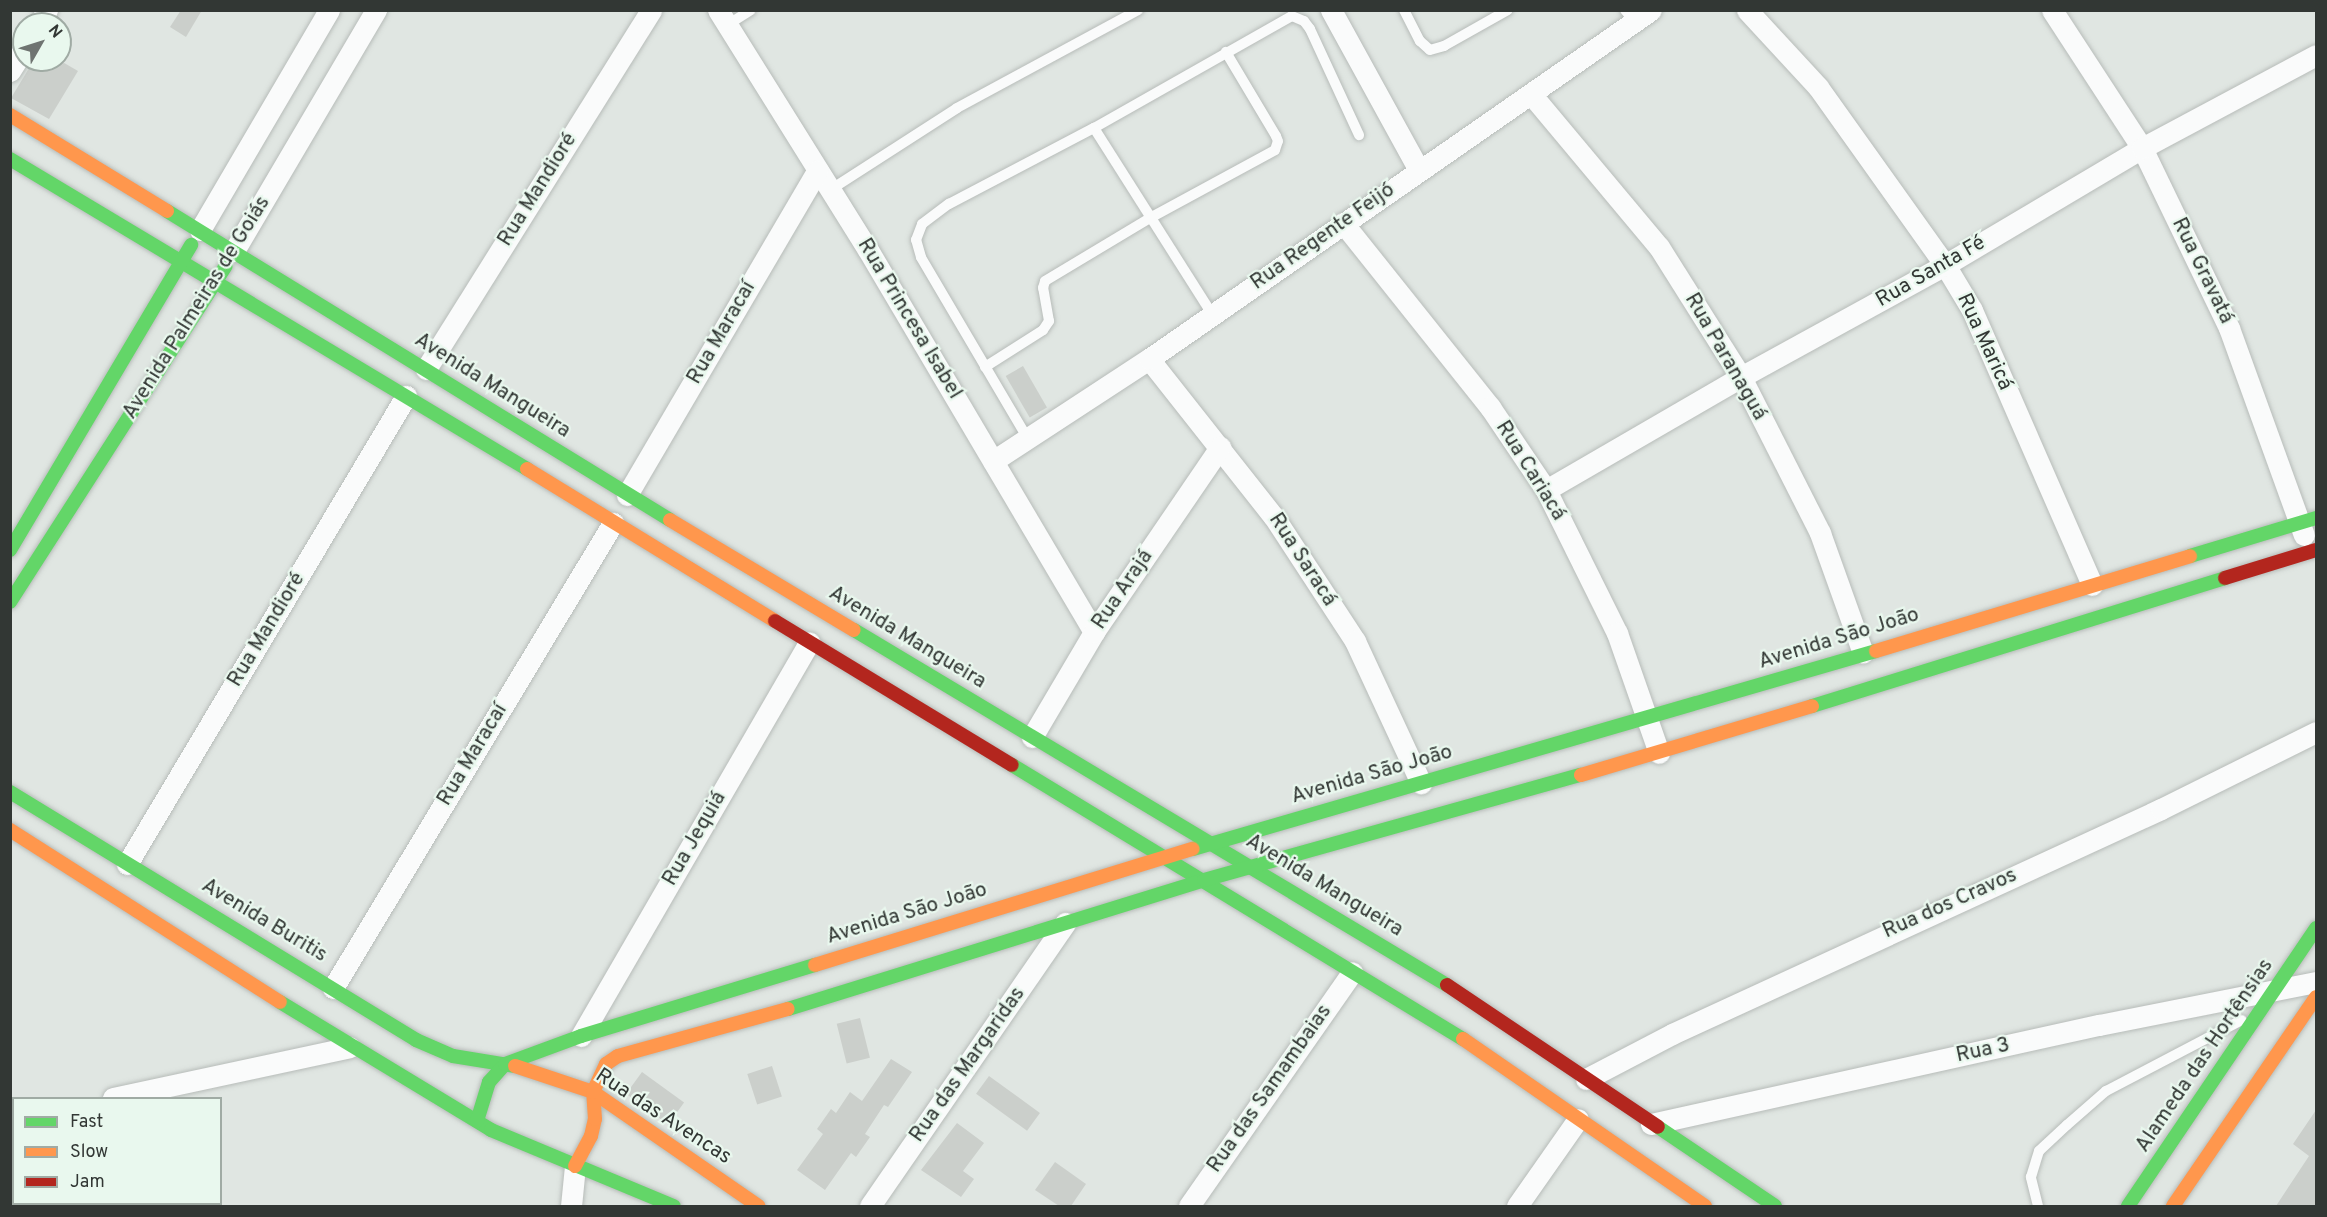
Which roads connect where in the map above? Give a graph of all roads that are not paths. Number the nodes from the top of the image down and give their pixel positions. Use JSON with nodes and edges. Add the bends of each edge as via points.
{"nodes":[{"id":1,"x":329,"y":10,"type":"edge"},
{"id":2,"x":376,"y":10,"type":"edge"},
{"id":3,"x":651,"y":10,"type":"edge"},
{"id":4,"x":751,"y":10,"type":"edge"},
{"id":5,"x":1138,"y":10,"type":"edge"},
{"id":6,"x":1331,"y":10,"type":"edge"},
{"id":7,"x":1404,"y":10,"type":"edge"},
{"id":8,"x":1508,"y":10,"type":"edge"},
{"id":9,"x":1747,"y":10,"type":"edge"},
{"id":10,"x":2052,"y":10,"type":"edge"},
{"id":11,"x":1637,"y":14,"type":"edge"},
{"id":12,"x":722,"y":18,"type":"edge"},
{"id":13,"x":1226,"y":52,"type":"junction"},
{"id":14,"x":2316,"y":55,"type":"edge"},
{"id":15,"x":1531,"y":94,"type":"junction"},
{"id":16,"x":10,"y":115,"type":"edge"},
{"id":17,"x":1094,"y":128,"type":"junction"},
{"id":18,"x":1359,"y":135,"type":"dead end"},
{"id":19,"x":2142,"y":148,"type":"junction"},
{"id":20,"x":10,"y":159,"type":"edge"},
{"id":21,"x":1419,"y":170,"type":"junction"},
{"id":22,"x":817,"y":171,"type":"junction"},
{"id":23,"x":830,"y":190,"type":"junction"},
{"id":24,"x":1150,"y":218,"type":"junction"},
{"id":25,"x":1343,"y":223,"type":"junction"},
{"id":26,"x":200,"y":230,"type":"junction"},
{"id":27,"x":234,"y":251,"type":"junction"},
{"id":28,"x":181,"y":262,"type":"junction"},
{"id":29,"x":1945,"y":265,"type":"junction"},
{"id":30,"x":216,"y":283,"type":"junction"},
{"id":31,"x":1212,"y":314,"type":"junction"},
{"id":32,"x":1149,"y":359,"type":"junction"},
{"id":33,"x":985,"y":367,"type":"junction"},
{"id":34,"x":426,"y":369,"type":"junction"},
{"id":35,"x":1741,"y":377,"type":"junction"},
{"id":36,"x":406,"y":396,"type":"junction"},
{"id":37,"x":1028,"y":439,"type":"junction"},
{"id":38,"x":1220,"y":447,"type":"junction"},
{"id":39,"x":993,"y":461,"type":"junction"},
{"id":40,"x":1546,"y":490,"type":"junction"},
{"id":41,"x":627,"y":495,"type":"junction"},
{"id":42,"x":2308,"y":520,"type":"edge"},
{"id":43,"x":613,"y":523,"type":"junction"},
{"id":44,"x":10,"y":550,"type":"edge"},
{"id":45,"x":2314,"y":551,"type":"edge"},
{"id":46,"x":2092,"y":585,"type":"junction"},
{"id":47,"x":10,"y":602,"type":"edge"},
{"id":48,"x":1094,"y":632,"type":"junction"},
{"id":49,"x":809,"y":642,"type":"junction"},
{"id":50,"x":1863,"y":653,"type":"junction"},
{"id":51,"x":1647,"y":717,"type":"junction"},
{"id":52,"x":2316,"y":732,"type":"edge"},
{"id":53,"x":1032,"y":737,"type":"junction"},
{"id":54,"x":1659,"y":753,"type":"junction"},
{"id":55,"x":1420,"y":783,"type":"junction"},
{"id":56,"x":10,"y":792,"type":"edge"},
{"id":57,"x":10,"y":830,"type":"edge"},
{"id":58,"x":1212,"y":843,"type":"junction"},
{"id":59,"x":1166,"y":857,"type":"junction"},
{"id":60,"x":127,"y":864,"type":"junction"},
{"id":61,"x":1255,"y":868,"type":"junction"},
{"id":62,"x":1204,"y":880,"type":"junction"},
{"id":63,"x":1065,"y":923,"type":"junction"},
{"id":64,"x":2316,"y":928,"type":"edge"},
{"id":65,"x":1352,"y":972,"type":"junction"},
{"id":66,"x":2316,"y":982,"type":"edge"},
{"id":67,"x":333,"y":988,"type":"junction"},
{"id":68,"x":2274,"y":991,"type":"junction"},
{"id":69,"x":2316,"y":997,"type":"edge"},
{"id":70,"x":2259,"y":1011,"type":"junction"},
{"id":71,"x":581,"y":1036,"type":"junction"},
{"id":72,"x":350,"y":1047,"type":"junction"},
{"id":73,"x":505,"y":1064,"type":"junction"},
{"id":74,"x":1586,"y":1079,"type":"junction"},
{"id":75,"x":593,"y":1092,"type":"junction"},
{"id":76,"x":118,"y":1097,"type":"edge"},
{"id":77,"x":1578,"y":1119,"type":"junction"},
{"id":78,"x":477,"y":1120,"type":"junction"},
{"id":79,"x":1651,"y":1124,"type":"junction"},
{"id":80,"x":575,"y":1166,"type":"junction"},
{"id":81,"x":571,"y":1206,"type":"edge"},
{"id":82,"x":674,"y":1206,"type":"edge"},
{"id":83,"x":758,"y":1206,"type":"edge"},
{"id":84,"x":870,"y":1206,"type":"edge"},
{"id":85,"x":1189,"y":1206,"type":"edge"},
{"id":86,"x":1517,"y":1206,"type":"edge"},
{"id":87,"x":1705,"y":1206,"type":"edge"},
{"id":88,"x":1775,"y":1206,"type":"edge"},
{"id":89,"x":2038,"y":1206,"type":"edge"},
{"id":90,"x":2128,"y":1206,"type":"edge"},
{"id":91,"x":2173,"y":1206,"type":"edge"}],
"edges":[{"from":1,"to":26,"type":"street","name":"Avenida Palmeiras de Goiás"},
{"from":2,"to":27,"type":"street","name":"Avenida Palmeiras de Goiás"},
{"from":3,"to":34,"type":"street","name":"Rua Mandioré"},
{"from":4,"to":12,"type":"lane"},
{"from":5,"to":23,"type":"lane","via":[[957,108]]},
{"from":6,"to":21,"type":"street"},
{"from":7,"to":8,"type":"lane","via":[[1420,41],[1430,50]]},
{"from":9,"to":29,"type":"street","name":"Rua Maricá","via":[[1818,87]]},
{"from":10,"to":19,"type":"street","name":"Rua Gravatá"},
{"from":11,"to":15,"type":"street","name":"Rua Regente Feijó"},
{"from":12,"to":22,"type":"street","name":"Rua Princesa Isabel"},
{"from":13,"to":17,"type":"lane"},
{"from":13,"to":18,"type":"lane","via":[[1292,16],[1304,21]]},
{"from":13,"to":24,"type":"lane","via":[[1276,136],[1275,150]]},
{"from":14,"to":19,"type":"street","name":"Rua Santa Fé"},
{"from":15,"to":21,"type":"street","name":"Rua Regente Feijó"},
{"from":15,"to":35,"type":"street","name":"Rua Paranaguá","via":[[1659,247]]},
{"from":16,"to":26,"type":"street","name":"Avenida Mangueira"},
{"from":17,"to":24,"type":"lane"},
{"from":17,"to":33,"type":"lane","via":[[949,204],[922,224],[916,240],[921,257]]},
{"from":19,"to":29,"type":"street","name":"Rua Santa Fé"},
{"from":19,"to":42,"type":"street","name":"Rua Gravatá","via":[[2229,328]]},
{"from":20,"to":28,"type":"street"},
{"from":21,"to":25,"type":"street","name":"Rua Regente Feijó"},
{"from":22,"to":23,"type":"street","name":"Rua Princesa Isabel"},
{"from":22,"to":41,"type":"street","name":"Rua Maracaí"},
{"from":23,"to":39,"type":"street","name":"Rua Princesa Isabel"},
{"from":24,"to":31,"type":"lane"},
{"from":24,"to":33,"type":"lane","via":[[1045,281],[1049,321],[1043,330]]},
{"from":25,"to":31,"type":"street","name":"Rua Regente Feijó"},
{"from":25,"to":40,"type":"street","name":"Rua Cariacá","via":[[1490,407]]},
{"from":26,"to":27,"type":"street","name":"Avenida Mangueira"},
{"from":26,"to":28,"type":"street","name":"Avenida Palmeiras de Goiás"},
{"from":27,"to":30,"type":"street","name":"Avenida Palmeiras de Goiás"},
{"from":27,"to":34,"type":"street","name":"Avenida Mangueira"},
{"from":28,"to":30,"type":"street"},
{"from":28,"to":44,"type":"street","name":"Avenida Palmeiras de Goiás"},
{"from":29,"to":35,"type":"street","name":"Rua Santa Fé"},
{"from":29,"to":46,"type":"street","name":"Rua Maricá","via":[[1972,310]]},
{"from":30,"to":36,"type":"street"},
{"from":30,"to":47,"type":"street","name":"Avenida Palmeiras de Goiás"},
{"from":31,"to":32,"type":"street","name":"Rua Regente Feijó"},
{"from":32,"to":37,"type":"street","name":"Rua Regente Feijó"},
{"from":32,"to":38,"type":"street","name":"Rua Saracá"},
{"from":33,"to":37,"type":"lane"},
{"from":34,"to":41,"type":"street","name":"Avenida Mangueira"},
{"from":35,"to":40,"type":"street","name":"Rua Santa Fé"},
{"from":35,"to":50,"type":"street","name":"Rua Paranaguá","via":[[1820,533]]},
{"from":36,"to":43,"type":"street"},
{"from":36,"to":60,"type":"street","name":"Rua Mandioré"},
{"from":37,"to":39,"type":"street","name":"Rua Regente Feijó"},
{"from":38,"to":48,"type":"street","name":"Rua Arajá"},
{"from":38,"to":55,"type":"street","name":"Rua Saracá","via":[[1274,517],[1355,641]]},
{"from":39,"to":48,"type":"street","name":"Rua Princesa Isabel"},
{"from":40,"to":51,"type":"street","name":"Rua Cariacá","via":[[1617,633]]},
{"from":41,"to":53,"type":"street","name":"Avenida Mangueira"},
{"from":42,"to":45,"type":"street","name":"Rua Gravatá"},
{"from":42,"to":46,"type":"street","name":"Avenida São João"},
{"from":43,"to":49,"type":"street"},
{"from":43,"to":67,"type":"street","name":"Rua Maracaí"},
{"from":45,"to":54,"type":"street"},
{"from":46,"to":50,"type":"street","name":"Avenida São João"},
{"from":48,"to":53,"type":"street","name":"Rua Arajá"},
{"from":49,"to":59,"type":"street"},
{"from":49,"to":71,"type":"street","name":"Rua Jequiá"},
{"from":50,"to":51,"type":"street","name":"Avenida São João"},
{"from":51,"to":54,"type":"street","name":"Rua Cariacá"},
{"from":51,"to":55,"type":"street","name":"Avenida São João"},
{"from":52,"to":74,"type":"street","name":"Rua dos Cravos","via":[[2161,808],[1672,1034]]},
{"from":53,"to":58,"type":"street","name":"Avenida Mangueira"},
{"from":54,"to":61,"type":"street"},
{"from":55,"to":58,"type":"street","name":"Avenida São João"},
{"from":56,"to":60,"type":"street","name":"Avenida Buritis"},
{"from":57,"to":72,"type":"street"},
{"from":58,"to":59,"type":"street","name":"Avenida São João"},
{"from":58,"to":61,"type":"street","name":"Avenida Mangueira"},
{"from":59,"to":62,"type":"street"},
{"from":59,"to":71,"type":"street","name":"Avenida São João"},
{"from":60,"to":67,"type":"street","name":"Avenida Buritis"},
{"from":61,"to":62,"type":"street"},
{"from":61,"to":74,"type":"street","name":"Avenida Mangueira","via":[[1451,987]]},
{"from":62,"to":63,"type":"street"},
{"from":62,"to":65,"type":"street"},
{"from":63,"to":75,"type":"street","via":[[812,1002],[618,1056],[600,1072]]},
{"from":63,"to":84,"type":"street","name":"Rua das Margaridas"},
{"from":64,"to":68,"type":"street","name":"Alameda das Hortênsias"},
{"from":65,"to":77,"type":"street","via":[[1434,1019]]},
{"from":65,"to":85,"type":"street","name":"Rua das Samambaias"},
{"from":66,"to":68,"type":"street","name":"Rua 3"},
{"from":67,"to":73,"type":"street","name":"Avenida Buritis","via":[[416,1040],[472,1061]]},
{"from":68,"to":70,"type":"street","name":"Alameda das Hortênsias"},
{"from":68,"to":79,"type":"street","name":"Rua 3","via":[[2099,1025]]},
{"from":69,"to":91,"type":"street"},
{"from":70,"to":89,"type":"lane","via":[[2106,1091],[2067,1125],[2039,1152],[2031,1177]]},
{"from":70,"to":90,"type":"street","name":"Alameda das Hortênsias"},
{"from":71,"to":73,"type":"street","name":"Avenida São João"},
{"from":72,"to":76,"type":"street"},
{"from":72,"to":78,"type":"street"},
{"from":73,"to":75,"type":"street","name":"Rua das Avencas"},
{"from":73,"to":78,"type":"street","via":[[489,1082]]},
{"from":74,"to":79,"type":"street","name":"Avenida Mangueira"},
{"from":75,"to":80,"type":"street","via":[[595,1119],[591,1136]]},
{"from":75,"to":83,"type":"street","name":"Rua das Avencas"},
{"from":77,"to":86,"type":"street"},
{"from":77,"to":87,"type":"street"},
{"from":78,"to":80,"type":"street","via":[[491,1130]]},
{"from":79,"to":88,"type":"street","name":"Avenida Mangueira"},
{"from":80,"to":81,"type":"street"},
{"from":80,"to":82,"type":"street"}]}
